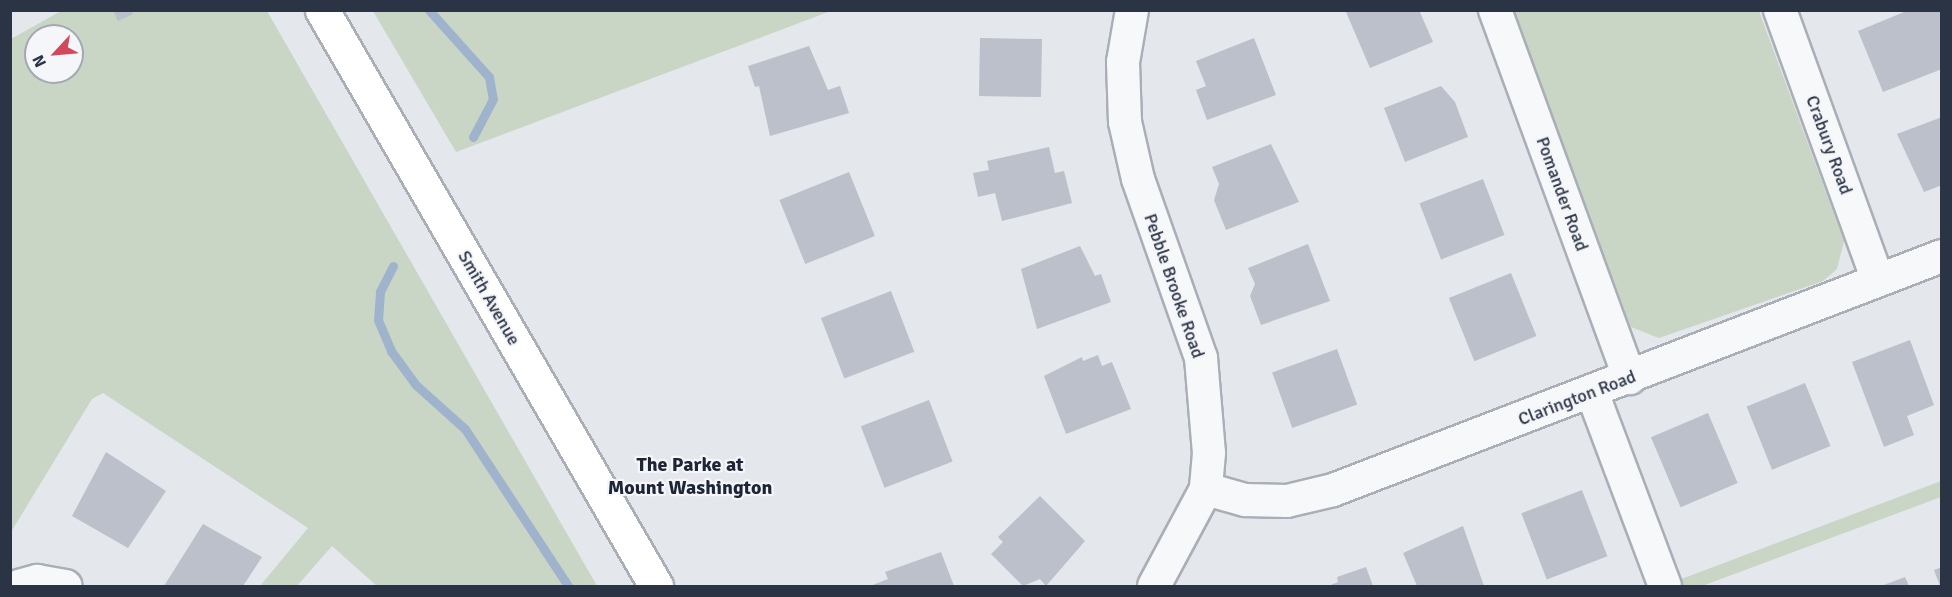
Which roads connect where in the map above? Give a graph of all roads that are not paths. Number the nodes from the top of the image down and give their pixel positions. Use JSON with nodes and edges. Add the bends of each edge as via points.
{"nodes":[{"id":1,"x":322,"y":10,"type":"edge"},
{"id":2,"x":1132,"y":10,"type":"edge"},
{"id":3,"x":1495,"y":10,"type":"edge"},
{"id":4,"x":1780,"y":10,"type":"edge"},
{"id":5,"x":1941,"y":256,"type":"edge"},
{"id":6,"x":1878,"y":280,"type":"junction"},
{"id":7,"x":1630,"y":378,"type":"junction"},
{"id":8,"x":1592,"y":392,"type":"junction"},
{"id":9,"x":1206,"y":489,"type":"junction"},
{"id":10,"x":19,"y":586,"type":"edge"},
{"id":11,"x":66,"y":586,"type":"edge"},
{"id":12,"x":656,"y":586,"type":"edge"},
{"id":13,"x":1154,"y":586,"type":"edge"},
{"id":14,"x":1665,"y":586,"type":"edge"}],
"edges":[{"from":1,"to":12,"type":"main road","name":"Smith Avenue"},
{"from":2,"to":9,"type":"street","name":"Pebble Brooke Road","via":[[1124,62],[1125,122],[1138,179],[1201,358],[1208,432]]},
{"from":3,"to":7,"type":"street","name":"Pomander Road"},
{"from":4,"to":6,"type":"street","name":"Crabury Road"},
{"from":5,"to":6,"type":"street","name":"Clarington Road"},
{"from":6,"to":7,"type":"street","name":"Clarington Road"},
{"from":7,"to":8,"type":"street","name":"Clarington Road"},
{"from":8,"to":9,"type":"street","name":"Clarington Road","via":[[1333,490],[1287,501],[1245,500]]},
{"from":8,"to":14,"type":"street"},
{"from":9,"to":13,"type":"street","name":"Pebble Brooke Road"},
{"from":10,"to":11,"type":"street","via":[[37,581]]}]}
